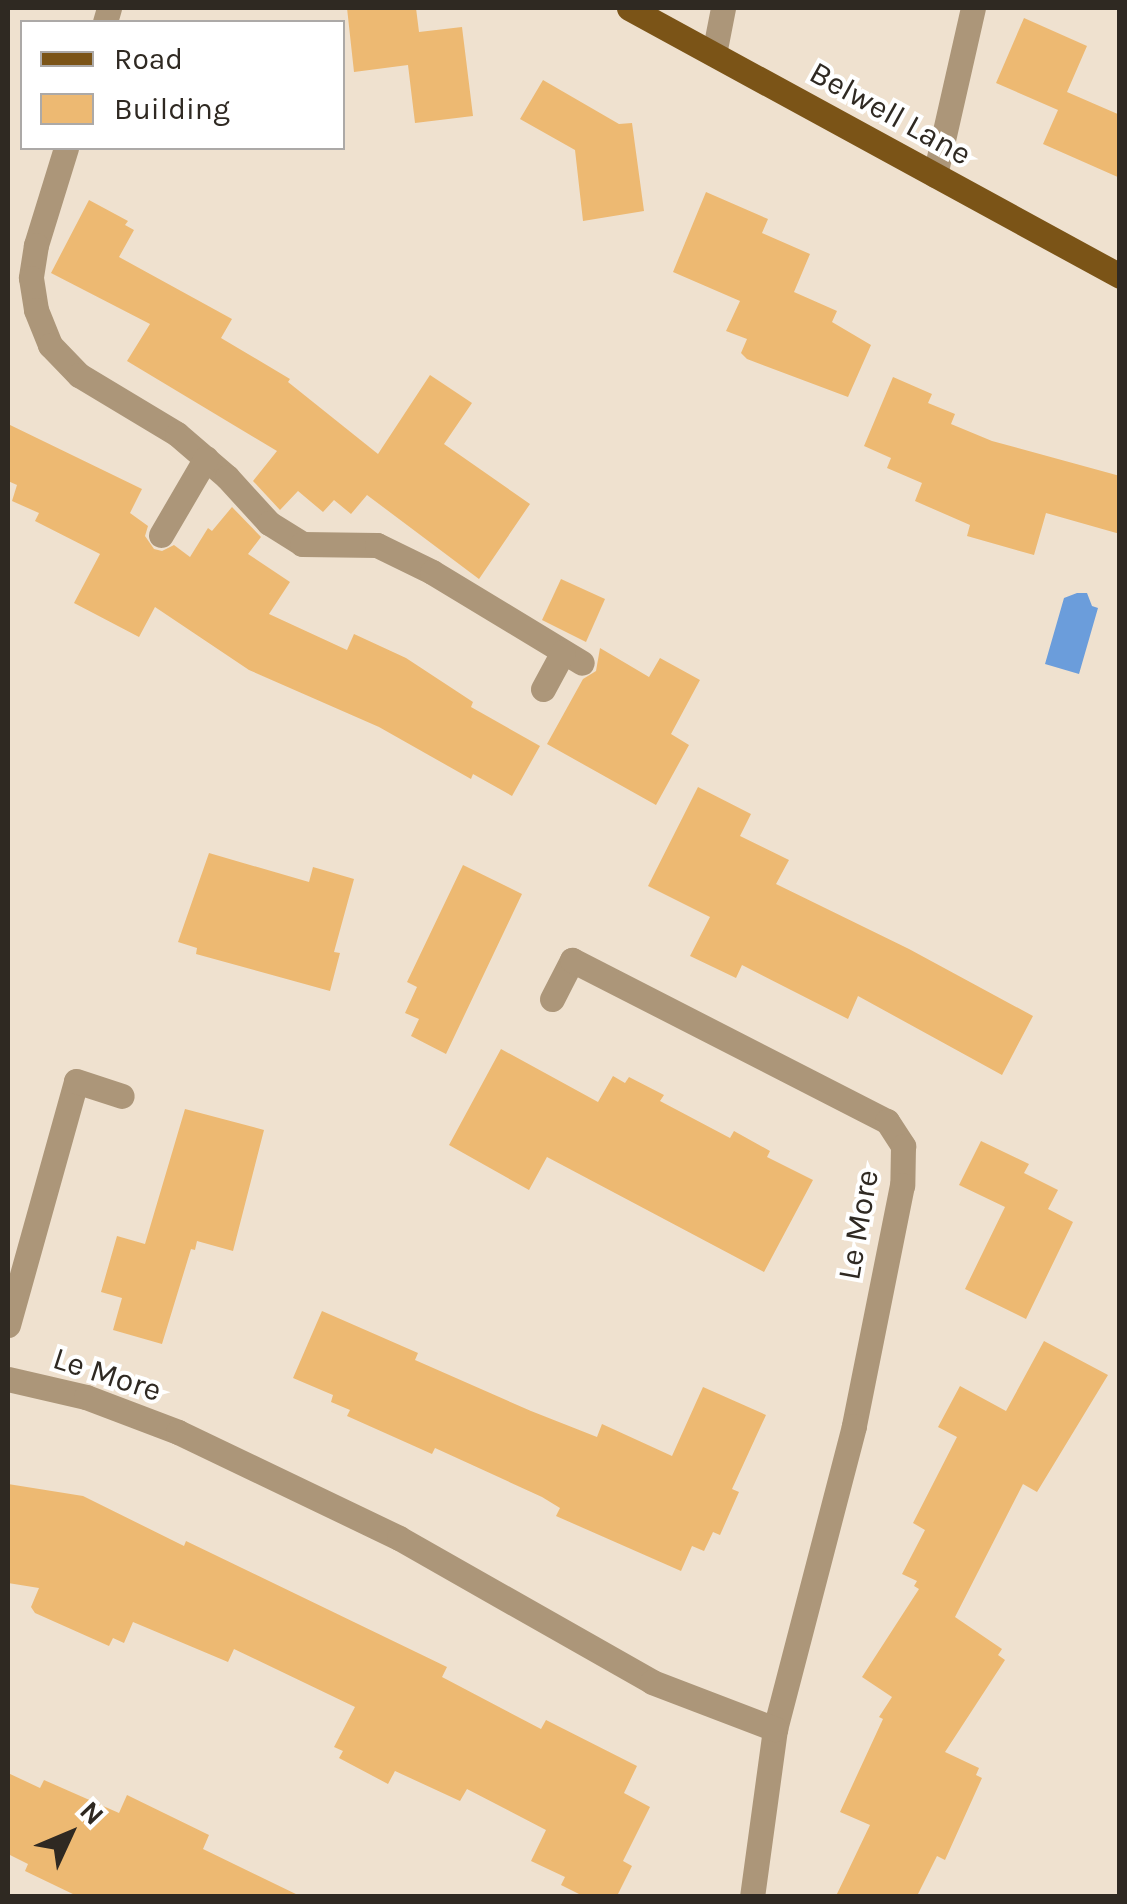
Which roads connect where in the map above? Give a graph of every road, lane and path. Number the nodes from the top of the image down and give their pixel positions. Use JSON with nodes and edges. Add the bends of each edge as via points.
{"nodes":[{"id":1,"x":629,"y":8,"type":"edge"},
{"id":2,"x":723,"y":8,"type":"edge"},
{"id":3,"x":973,"y":8,"type":"edge"},
{"id":4,"x":714,"y":54,"type":"junction"},
{"id":5,"x":65,"y":150,"type":"edge"},
{"id":6,"x":934,"y":176,"type":"junction"},
{"id":7,"x":1120,"y":276,"type":"edge"},
{"id":8,"x":206,"y":458,"type":"junction"},
{"id":9,"x":161,"y":535,"type":"dead end"},
{"id":10,"x":543,"y":689,"type":"dead end"},
{"id":11,"x":552,"y":999,"type":"dead end"},
{"id":12,"x":122,"y":1096,"type":"dead end"},
{"id":13,"x":8,"y":1325,"type":"edge"},
{"id":14,"x":8,"y":1379,"type":"edge"},
{"id":15,"x":775,"y":1729,"type":"junction"},
{"id":16,"x":752,"y":1896,"type":"edge"}],
"edges":[{"from":1,"to":4,"type":"main road","name":"Belwell Lane"},
{"from":2,"to":4,"type":"street"},
{"from":3,"to":6,"type":"street"},
{"from":4,"to":6,"type":"main road","name":"Belwell Lane"},
{"from":5,"to":8,"type":"street","via":[[31,278],[50,345],[79,375]]},
{"from":6,"to":7,"type":"main road","name":"Belwell Lane"},
{"from":8,"to":9,"type":"street"},
{"from":8,"to":10,"type":"street","via":[[269,523],[302,544],[377,546],[572,658]]},
{"from":11,"to":15,"type":"street","name":"Le More","via":[[572,960],[887,1121],[903,1146],[902,1185],[854,1426]]},
{"from":12,"to":13,"type":"street","via":[[76,1081]]},
{"from":14,"to":15,"type":"street","name":"Le More","via":[[86,1397],[178,1432],[400,1538],[652,1682]]},
{"from":15,"to":16,"type":"street","name":"Le More"}]}
